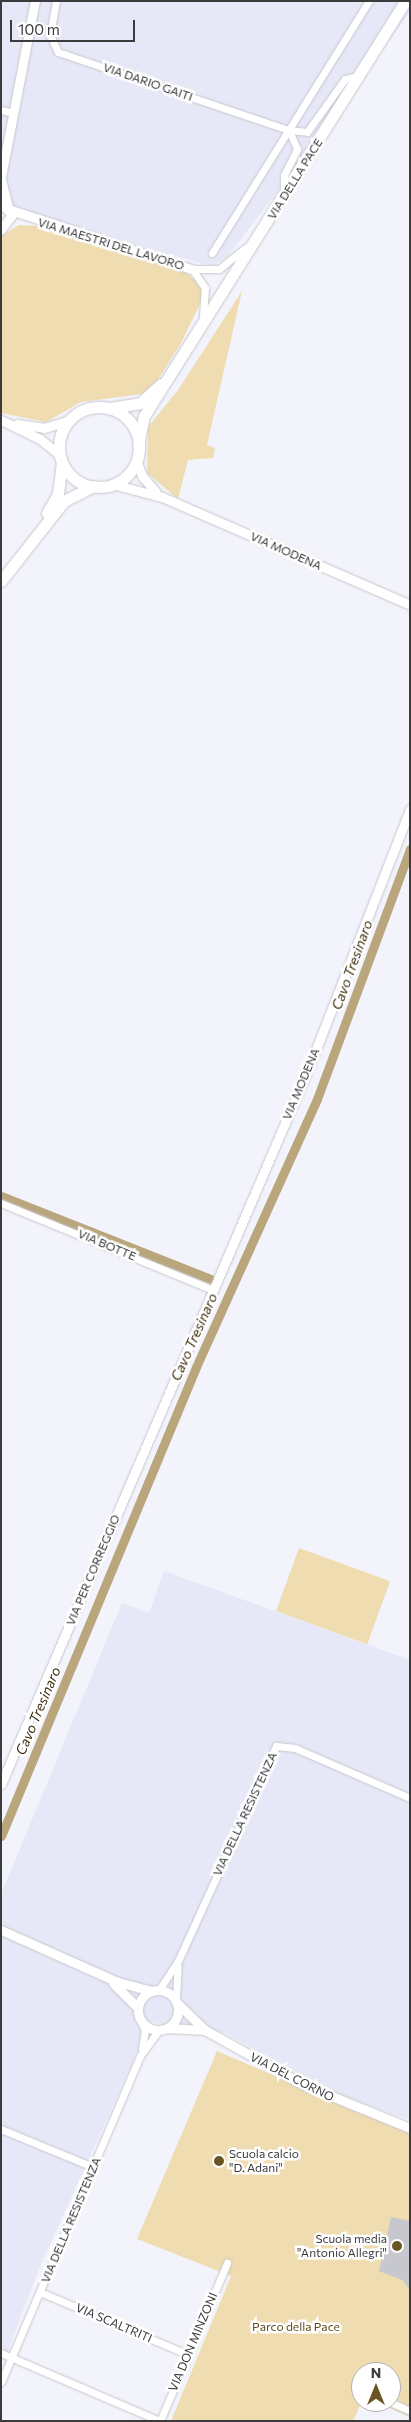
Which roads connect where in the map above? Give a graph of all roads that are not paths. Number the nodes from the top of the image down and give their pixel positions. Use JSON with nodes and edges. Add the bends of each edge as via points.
{"nodes":[{"id":1,"x":35,"y":1,"type":"edge"},
{"id":2,"x":56,"y":1,"type":"edge"},
{"id":3,"x":369,"y":1,"type":"edge"},
{"id":4,"x":405,"y":1,"type":"edge"},
{"id":5,"x":359,"y":76,"type":"junction"},
{"id":6,"x":1,"y":110,"type":"edge"},
{"id":7,"x":14,"y":113,"type":"junction"},
{"id":8,"x":289,"y":130,"type":"junction"},
{"id":9,"x":1,"y":178,"type":"edge"},
{"id":10,"x":284,"y":197,"type":"junction"},
{"id":11,"x":7,"y":207,"type":"edge"},
{"id":12,"x":30,"y":220,"type":"junction"},
{"id":13,"x":266,"y":226,"type":"junction"},
{"id":14,"x":3,"y":228,"type":"edge"},
{"id":15,"x":212,"y":253,"type":"dead end"},
{"id":16,"x":192,"y":269,"type":"junction"},
{"id":17,"x":196,"y":340,"type":"junction"},
{"id":18,"x":185,"y":357,"type":"junction"},
{"id":19,"x":107,"y":408,"type":"junction"},
{"id":20,"x":70,"y":420,"type":"junction"},
{"id":21,"x":3,"y":421,"type":"edge"},
{"id":22,"x":138,"y":444,"type":"junction"},
{"id":23,"x":61,"y":459,"type":"junction"},
{"id":24,"x":136,"y":460,"type":"junction"},
{"id":25,"x":112,"y":484,"type":"junction"},
{"id":26,"x":93,"y":486,"type":"junction"},
{"id":27,"x":162,"y":497,"type":"junction"},
{"id":28,"x":31,"y":540,"type":"junction"},
{"id":29,"x":1,"y":581,"type":"edge"},
{"id":30,"x":410,"y":605,"type":"edge"},
{"id":31,"x":410,"y":809,"type":"edge"},
{"id":32,"x":1,"y":1203,"type":"edge"},
{"id":33,"x":213,"y":1290,"type":"junction"},
{"id":34,"x":184,"y":1357,"type":"joint"},
{"id":35,"x":1,"y":1784,"type":"edge"},
{"id":36,"x":410,"y":1798,"type":"edge"},
{"id":37,"x":1,"y":1930,"type":"edge"},
{"id":38,"x":178,"y":1961,"type":"junction"},
{"id":39,"x":104,"y":1974,"type":"junction"},
{"id":40,"x":155,"y":1990,"type":"junction"},
{"id":41,"x":177,"y":2002,"type":"junction"},
{"id":42,"x":138,"y":2008,"type":"junction"},
{"id":43,"x":140,"y":2018,"type":"junction"},
{"id":44,"x":163,"y":2029,"type":"junction"},
{"id":45,"x":205,"y":2030,"type":"junction"},
{"id":46,"x":140,"y":2056,"type":"junction"},
{"id":47,"x":410,"y":2128,"type":"edge"},
{"id":48,"x":1,"y":2129,"type":"edge"},
{"id":49,"x":93,"y":2167,"type":"junction"},
{"id":50,"x":228,"y":2263,"type":"dead end"},
{"id":51,"x":40,"y":2292,"type":"junction"},
{"id":52,"x":1,"y":2353,"type":"edge"},
{"id":53,"x":188,"y":2354,"type":"junction"},
{"id":54,"x":12,"y":2358,"type":"junction"},
{"id":55,"x":1,"y":2382,"type":"edge"},
{"id":56,"x":160,"y":2421,"type":"edge"}],
"edges":[{"from":1,"to":7,"type":"street"},
{"from":2,"to":8,"type":"street","name":"VIA DARIO GAITI","via":[[50,34],[58,52]]},
{"from":3,"to":8,"type":"street"},
{"from":4,"to":5,"type":"main road","name":"VIA DELLA PACE"},
{"from":5,"to":8,"type":"street","name":"VIA DARIO GAITI","via":[[345,79],[307,132]]},
{"from":5,"to":10,"type":"main road","name":"VIA DELLA PACE"},
{"from":6,"to":7,"type":"street"},
{"from":7,"to":9,"type":"street"},
{"from":8,"to":10,"type":"street","via":[[297,149],[284,175]]},
{"from":8,"to":15,"type":"street"},
{"from":9,"to":11,"type":"street"},
{"from":10,"to":13,"type":"main road","name":"VIA DELLA PACE"},
{"from":11,"to":12,"type":"street","name":"VIA MAESTRI DEL LAVORO"},
{"from":11,"to":14,"type":"street"},
{"from":12,"to":14,"type":"street","name":"VIA MAESTRI DEL LAVORO"},
{"from":12,"to":16,"type":"street","name":"VIA MAESTRI DEL LAVORO"},
{"from":13,"to":16,"type":"street","via":[[224,266]]},
{"from":13,"to":17,"type":"main road","name":"VIA DELLA PACE"},
{"from":16,"to":17,"type":"street","via":[[203,282],[207,302]]},
{"from":17,"to":18,"type":"main road","name":"VIA DELLA PACE"},
{"from":18,"to":19,"type":"main road","name":"VIA DELLA PACE","via":[[140,402]]},
{"from":18,"to":22,"type":"main road","name":"VIA DELLA PACE","via":[[144,416]]},
{"from":19,"to":20,"type":"main road","name":"VIA DELLA PACE","via":[[87,409]]},
{"from":19,"to":22,"type":"main road","name":"VIA DELLA PACE","via":[[129,421]]},
{"from":20,"to":21,"type":"street","via":[[44,428]]},
{"from":20,"to":23,"type":"main road","via":[[60,436]]},
{"from":21,"to":23,"type":"street"},
{"from":22,"to":24,"type":"main road","name":"VIA DELLA PACE"},
{"from":23,"to":26,"type":"main road","via":[[78,481]]},
{"from":23,"to":28,"type":"main road","via":[[58,494]]},
{"from":24,"to":25,"type":"main road","via":[[130,472]]},
{"from":24,"to":27,"type":"street","via":[[145,480]]},
{"from":25,"to":26,"type":"main road"},
{"from":25,"to":27,"type":"street"},
{"from":26,"to":28,"type":"main road","via":[[64,501]]},
{"from":27,"to":30,"type":"street","name":"VIA MODENA"},
{"from":28,"to":29,"type":"main road"},
{"from":31,"to":33,"type":"street","name":"VIA MODENA","via":[[315,1051]]},
{"from":32,"to":33,"type":"street","name":"VIA BOTTE"},
{"from":33,"to":34,"type":"street","name":"VIA MODENA"},
{"from":34,"to":35,"type":"street","name":"VIA PER CORREGGIO"},
{"from":36,"to":38,"type":"street","name":"VIA DELLA RESISTENZA","via":[[295,1748],[276,1746]]},
{"from":37,"to":39,"type":"street","name":"VIA DEL CORNO"},
{"from":38,"to":40,"type":"street","name":"VIA DELLA RESISTENZA"},
{"from":38,"to":41,"type":"street","name":"VIA DELLA RESISTENZA"},
{"from":39,"to":40,"type":"street","name":"VIA DEL CORNO"},
{"from":39,"to":42,"type":"street","name":"VIA DEL CORNO"},
{"from":40,"to":41,"type":"street","name":"VIA DEL CORNO"},
{"from":40,"to":42,"type":"street"},
{"from":41,"to":44,"type":"street","via":[[178,2013]]},
{"from":41,"to":45,"type":"street","name":"VIA DEL CORNO"},
{"from":42,"to":43,"type":"street"},
{"from":43,"to":44,"type":"street","name":"VIA DEL CORNO"},
{"from":43,"to":46,"type":"street","name":"VIA DELLA RESISTENZA","via":[[144,2030]]},
{"from":44,"to":45,"type":"street","name":"VIA DEL CORNO"},
{"from":44,"to":46,"type":"street","name":"VIA DELLA RESISTENZA"},
{"from":45,"to":47,"type":"street","name":"VIA DEL CORNO","via":[[321,2094]]},
{"from":46,"to":49,"type":"street","name":"VIA DELLA RESISTENZA"},
{"from":48,"to":49,"type":"street"},
{"from":49,"to":51,"type":"street","name":"VIA DELLA RESISTENZA"},
{"from":50,"to":53,"type":"street","name":"VIA DON MINZONI"},
{"from":51,"to":53,"type":"street","name":"VIA SCALTRITI"},
{"from":51,"to":54,"type":"street","name":"VIA DELLA RESISTENZA"},
{"from":52,"to":54,"type":"street"},
{"from":53,"to":56,"type":"street","name":"VIA DON MINZONI"},
{"from":54,"to":55,"type":"street","name":"VIA DELLA RESISTENZA"},
{"from":54,"to":56,"type":"street"}]}
